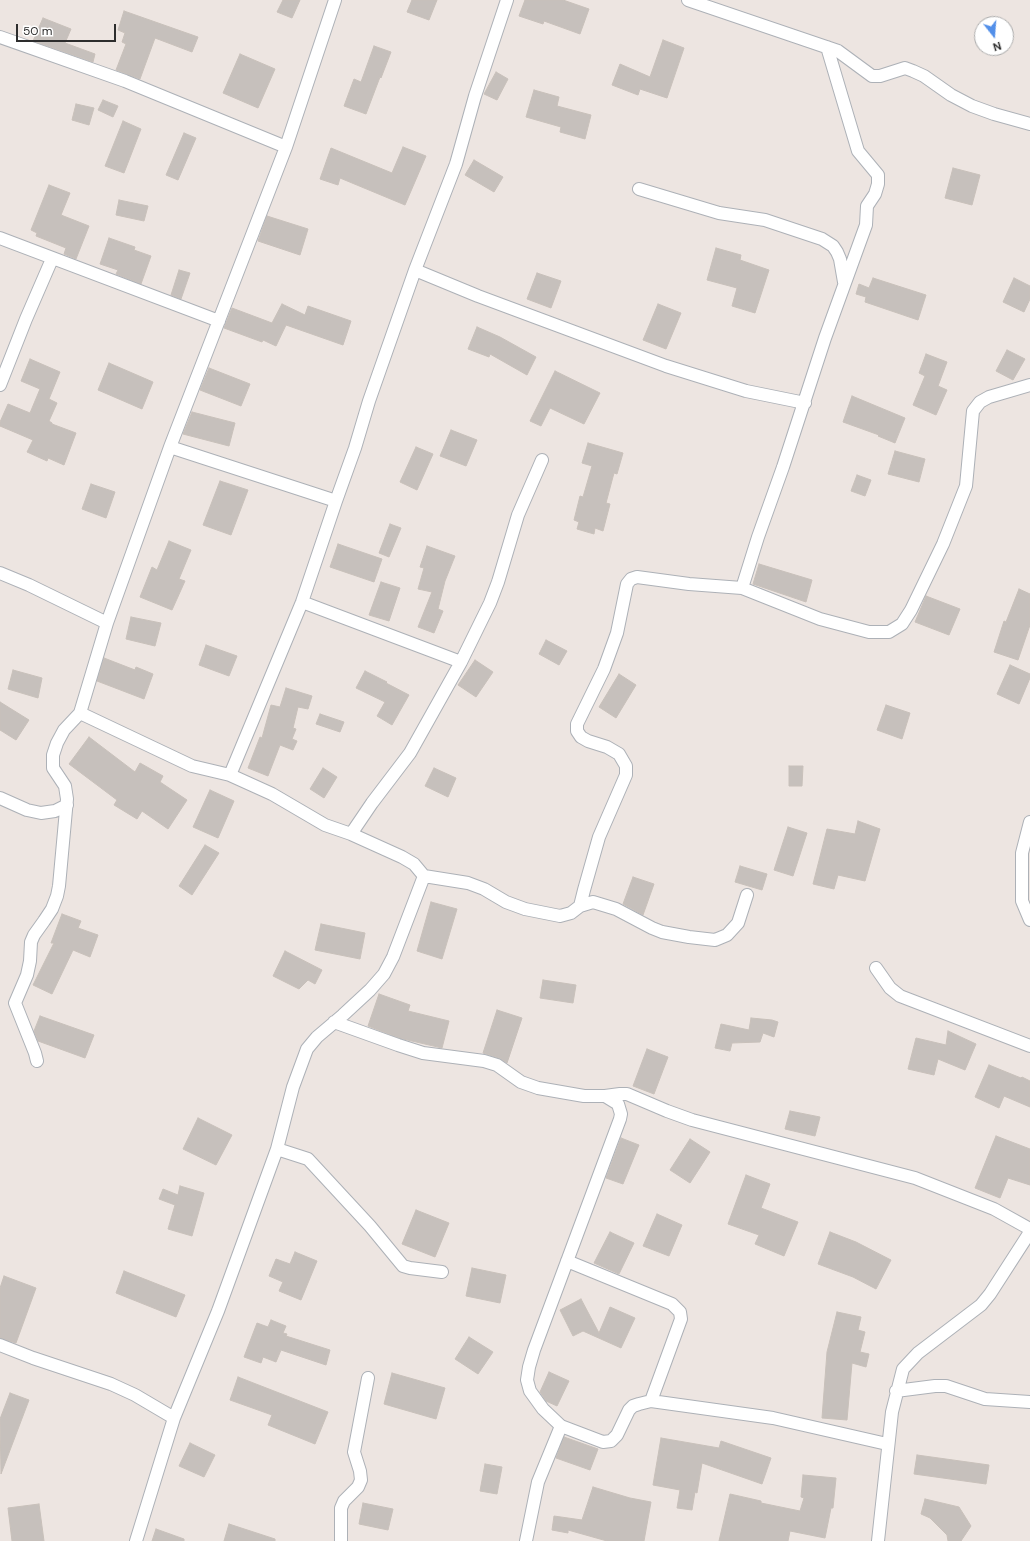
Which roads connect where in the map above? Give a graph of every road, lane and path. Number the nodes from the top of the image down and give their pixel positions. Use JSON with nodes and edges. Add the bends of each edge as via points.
{"nodes":[{"id":1,"x":335,"y":0,"type":"edge"},
{"id":2,"x":507,"y":0,"type":"edge"},
{"id":3,"x":688,"y":0,"type":"edge"},
{"id":4,"x":0,"y":38,"type":"edge"},
{"id":5,"x":826,"y":47,"type":"junction"},
{"id":6,"x":1030,"y":124,"type":"edge"},
{"id":7,"x":286,"y":147,"type":"junction"},
{"id":8,"x":639,"y":188,"type":"dead end"},
{"id":9,"x":0,"y":238,"type":"edge"},
{"id":10,"x":52,"y":259,"type":"junction"},
{"id":11,"x":415,"y":270,"type":"junction"},
{"id":12,"x":844,"y":283,"type":"junction"},
{"id":13,"x":219,"y":321,"type":"junction"},
{"id":14,"x":0,"y":385,"type":"edge"},
{"id":15,"x":1030,"y":385,"type":"edge"},
{"id":16,"x":805,"y":403,"type":"junction"},
{"id":17,"x":170,"y":447,"type":"junction"},
{"id":18,"x":542,"y":460,"type":"dead end"},
{"id":19,"x":336,"y":501,"type":"junction"},
{"id":20,"x":0,"y":573,"type":"edge"},
{"id":21,"x":742,"y":588,"type":"junction"},
{"id":22,"x":302,"y":602,"type":"junction"},
{"id":23,"x":107,"y":623,"type":"junction"},
{"id":24,"x":461,"y":662,"type":"junction"},
{"id":25,"x":80,"y":713,"type":"junction"},
{"id":26,"x":230,"y":775,"type":"junction"},
{"id":27,"x":0,"y":798,"type":"edge"},
{"id":28,"x":67,"y":805,"type":"junction"},
{"id":29,"x":1030,"y":822,"type":"edge"},
{"id":30,"x":351,"y":834,"type":"junction"},
{"id":31,"x":424,"y":876,"type":"junction"},
{"id":32,"x":747,"y":895,"type":"dead end"},
{"id":33,"x":580,"y":906,"type":"junction"},
{"id":34,"x":1030,"y":920,"type":"edge"},
{"id":35,"x":876,"y":968,"type":"dead end"},
{"id":36,"x":334,"y":1022,"type":"junction"},
{"id":37,"x":1030,"y":1046,"type":"edge"},
{"id":38,"x":37,"y":1061,"type":"dead end"},
{"id":39,"x":605,"y":1096,"type":"junction"},
{"id":40,"x":277,"y":1149,"type":"junction"},
{"id":41,"x":1030,"y":1230,"type":"edge"},
{"id":42,"x":567,"y":1261,"type":"junction"},
{"id":43,"x":442,"y":1272,"type":"dead end"},
{"id":44,"x":0,"y":1345,"type":"edge"},
{"id":45,"x":368,"y":1378,"type":"dead end"},
{"id":46,"x":896,"y":1391,"type":"junction"},
{"id":47,"x":651,"y":1402,"type":"junction"},
{"id":48,"x":1030,"y":1402,"type":"edge"},
{"id":49,"x":174,"y":1418,"type":"junction"},
{"id":50,"x":562,"y":1426,"type":"junction"},
{"id":51,"x":887,"y":1444,"type":"junction"},
{"id":52,"x":136,"y":1541,"type":"edge"},
{"id":53,"x":341,"y":1541,"type":"edge"},
{"id":54,"x":526,"y":1541,"type":"edge"},
{"id":55,"x":878,"y":1541,"type":"edge"}],
"edges":[{"from":1,"to":7,"type":"street"},
{"from":2,"to":11,"type":"street","via":[[475,96],[456,164]]},
{"from":3,"to":5,"type":"street"},
{"from":4,"to":7,"type":"street","via":[[125,81]]},
{"from":5,"to":6,"type":"street","via":[[838,52],[872,76],[905,68],[924,76],[972,106]]},
{"from":5,"to":12,"type":"street","via":[[858,151],[878,175],[875,194],[867,206],[866,225]]},
{"from":7,"to":13,"type":"street"},
{"from":8,"to":12,"type":"street","via":[[719,213],[765,220],[822,239],[837,252]]},
{"from":9,"to":10,"type":"street"},
{"from":10,"to":13,"type":"street"},
{"from":10,"to":14,"type":"street"},
{"from":11,"to":16,"type":"street","via":[[666,366],[746,391]]},
{"from":11,"to":19,"type":"street"},
{"from":12,"to":16,"type":"street"},
{"from":13,"to":17,"type":"street"},
{"from":15,"to":21,"type":"street","via":[[989,397],[980,402],[973,411],[966,486],[943,544],[902,624],[889,632],[869,632],[820,619]]},
{"from":16,"to":21,"type":"street"},
{"from":17,"to":19,"type":"street"},
{"from":17,"to":23,"type":"street"},
{"from":18,"to":24,"type":"street","via":[[518,515],[490,603]]},
{"from":19,"to":22,"type":"street"},
{"from":20,"to":23,"type":"street"},
{"from":21,"to":33,"type":"street","via":[[637,577],[632,578],[627,584],[617,633],[604,669],[577,724],[577,731],[581,736],[618,754],[626,766],[626,775],[599,837]]},
{"from":22,"to":24,"type":"street"},
{"from":22,"to":26,"type":"street"},
{"from":23,"to":25,"type":"street"},
{"from":24,"to":30,"type":"street","via":[[410,753]]},
{"from":25,"to":26,"type":"street","via":[[192,766]]},
{"from":25,"to":28,"type":"street","via":[[64,730],[53,755],[53,768],[64,786]]},
{"from":26,"to":30,"type":"street","via":[[272,794],[325,826]]},
{"from":27,"to":28,"type":"street","via":[[26,810],[41,813],[55,811]]},
{"from":28,"to":38,"type":"street","via":[[57,896],[30,942],[27,975],[15,1003]]},
{"from":29,"to":34,"type":"street","via":[[1022,853],[1022,900]]},
{"from":30,"to":31,"type":"street","via":[[414,864]]},
{"from":31,"to":33,"type":"street","via":[[468,883],[515,906],[544,913],[560,916],[571,913]]},
{"from":31,"to":36,"type":"street","via":[[384,974]]},
{"from":32,"to":33,"type":"street","via":[[738,924],[727,935],[714,940],[662,932],[616,909],[594,902]]},
{"from":35,"to":37,"type":"street","via":[[890,988],[900,996]]},
{"from":36,"to":39,"type":"street","via":[[423,1052],[497,1065],[521,1082],[538,1088],[584,1096]]},
{"from":36,"to":40,"type":"street","via":[[307,1049],[293,1087]]},
{"from":39,"to":41,"type":"street","via":[[627,1094],[692,1120],[915,1178],[994,1209]]},
{"from":39,"to":42,"type":"street","via":[[618,1104],[621,1114]]},
{"from":40,"to":43,"type":"street","via":[[308,1159],[403,1266]]},
{"from":40,"to":49,"type":"street","via":[[218,1311]]},
{"from":41,"to":46,"type":"street","via":[[990,1294],[980,1305],[910,1360],[903,1369]]},
{"from":42,"to":47,"type":"street","via":[[672,1304],[680,1312],[681,1319]]},
{"from":42,"to":50,"type":"street","via":[[534,1350],[527,1380],[530,1391],[543,1409]]},
{"from":44,"to":49,"type":"street","via":[[111,1384]]},
{"from":45,"to":53,"type":"street","via":[[354,1452],[361,1480],[341,1508]]},
{"from":46,"to":48,"type":"street","via":[[946,1386],[985,1399]]},
{"from":46,"to":51,"type":"street"},
{"from":47,"to":50,"type":"street","via":[[633,1406],[611,1441],[604,1442]]},
{"from":47,"to":51,"type":"street","via":[[773,1418]]},
{"from":49,"to":52,"type":"street"},
{"from":50,"to":54,"type":"street","via":[[538,1482]]},
{"from":51,"to":55,"type":"street"}]}
